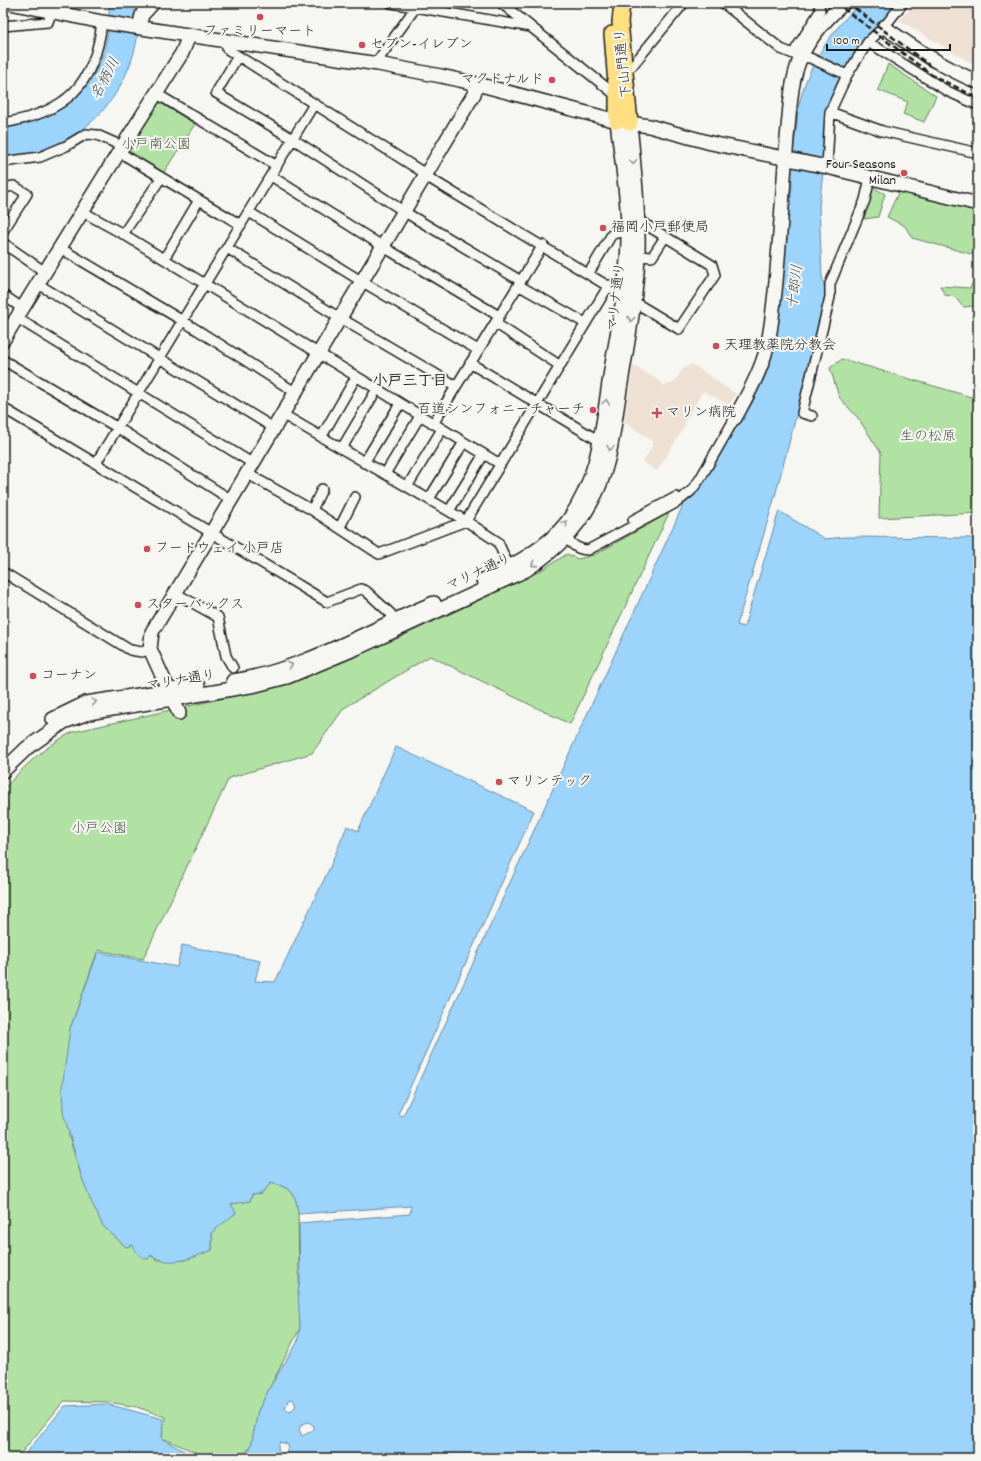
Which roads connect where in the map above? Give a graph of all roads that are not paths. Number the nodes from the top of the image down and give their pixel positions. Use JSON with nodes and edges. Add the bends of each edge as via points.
{"nodes":[{"id":1,"x":10,"y":3,"type":"edge"},
{"id":2,"x":153,"y":3,"type":"edge"},
{"id":3,"x":391,"y":3,"type":"edge"},
{"id":4,"x":500,"y":3,"type":"edge"},
{"id":5,"x":613,"y":3,"type":"edge"},
{"id":6,"x":622,"y":3,"type":"edge"},
{"id":7,"x":684,"y":3,"type":"edge"},
{"id":8,"x":723,"y":3,"type":"edge"},
{"id":9,"x":819,"y":3,"type":"edge"},
{"id":10,"x":844,"y":3,"type":"edge"},
{"id":11,"x":903,"y":3,"type":"edge"},
{"id":12,"x":417,"y":5,"type":"edge"},
{"id":13,"x":51,"y":13,"type":"junction"},
{"id":14,"x":141,"y":15,"type":"edge"},
{"id":15,"x":102,"y":22,"type":"junction"},
{"id":16,"x":3,"y":26,"type":"edge"},
{"id":17,"x":531,"y":27,"type":"junction"},
{"id":18,"x":884,"y":27,"type":"junction"},
{"id":19,"x":189,"y":36,"type":"junction"},
{"id":20,"x":228,"y":42,"type":"junction"},
{"id":21,"x":868,"y":42,"type":"junction"},
{"id":22,"x":238,"y":56,"type":"junction"},
{"id":23,"x":802,"y":57,"type":"junction"},
{"id":24,"x":378,"y":64,"type":"junction"},
{"id":25,"x":625,"y":69,"type":"junction"},
{"id":26,"x":844,"y":74,"type":"junction"},
{"id":27,"x":978,"y":82,"type":"edge"},
{"id":28,"x":477,"y":84,"type":"junction"},
{"id":29,"x":157,"y":94,"type":"junction"},
{"id":30,"x":617,"y":96,"type":"junction"},
{"id":31,"x":314,"y":104,"type":"junction"},
{"id":32,"x":978,"y":105,"type":"edge"},
{"id":33,"x":830,"y":112,"type":"junction"},
{"id":34,"x":624,"y":122,"type":"junction"},
{"id":35,"x":3,"y":123,"type":"edge"},
{"id":36,"x":293,"y":139,"type":"junction"},
{"id":37,"x":120,"y":149,"type":"junction"},
{"id":38,"x":978,"y":153,"type":"edge"},
{"id":39,"x":786,"y":158,"type":"junction"},
{"id":40,"x":3,"y":162,"type":"edge"},
{"id":41,"x":277,"y":166,"type":"junction"},
{"id":42,"x":827,"y":167,"type":"junction"},
{"id":43,"x":426,"y":174,"type":"junction"},
{"id":44,"x":271,"y":176,"type":"junction"},
{"id":45,"x":161,"y":178,"type":"junction"},
{"id":46,"x":870,"y":178,"type":"junction"},
{"id":47,"x":3,"y":188,"type":"edge"},
{"id":48,"x":200,"y":200,"type":"junction"},
{"id":49,"x":978,"y":204,"type":"edge"},
{"id":50,"x":404,"y":210,"type":"junction"},
{"id":51,"x":83,"y":212,"type":"junction"},
{"id":52,"x":249,"y":212,"type":"junction"},
{"id":53,"x":638,"y":220,"type":"junction"},
{"id":54,"x":241,"y":225,"type":"junction"},
{"id":55,"x":628,"y":231,"type":"junction"},
{"id":56,"x":3,"y":232,"type":"edge"},
{"id":57,"x":123,"y":234,"type":"junction"},
{"id":58,"x":665,"y":237,"type":"junction"},
{"id":59,"x":3,"y":243,"type":"edge"},
{"id":60,"x":543,"y":245,"type":"junction"},
{"id":61,"x":382,"y":246,"type":"junction"},
{"id":62,"x":60,"y":248,"type":"junction"},
{"id":63,"x":227,"y":248,"type":"junction"},
{"id":64,"x":638,"y":256,"type":"junction"},
{"id":65,"x":164,"y":259,"type":"junction"},
{"id":66,"x":45,"y":272,"type":"junction"},
{"id":67,"x":589,"y":273,"type":"junction"},
{"id":68,"x":361,"y":282,"type":"junction"},
{"id":69,"x":520,"y":283,"type":"junction"},
{"id":70,"x":38,"y":284,"type":"junction"},
{"id":71,"x":206,"y":284,"type":"junction"},
{"id":72,"x":609,"y":285,"type":"junction"},
{"id":73,"x":3,"y":295,"type":"edge"},
{"id":74,"x":629,"y":298,"type":"junction"},
{"id":75,"x":340,"y":317,"type":"junction"},
{"id":76,"x":13,"y":319,"type":"edge"},
{"id":77,"x":497,"y":319,"type":"junction"},
{"id":78,"x":183,"y":321,"type":"junction"},
{"id":79,"x":584,"y":323,"type":"junction"},
{"id":80,"x":3,"y":340,"type":"edge"},
{"id":81,"x":478,"y":350,"type":"junction"},
{"id":82,"x":318,"y":353,"type":"junction"},
{"id":83,"x":161,"y":358,"type":"junction"},
{"id":84,"x":3,"y":360,"type":"edge"},
{"id":85,"x":470,"y":363,"type":"junction"},
{"id":86,"x":559,"y":365,"type":"junction"},
{"id":87,"x":356,"y":377,"type":"junction"},
{"id":88,"x":456,"y":386,"type":"junction"},
{"id":89,"x":377,"y":389,"type":"junction"},
{"id":90,"x":295,"y":392,"type":"junction"},
{"id":91,"x":139,"y":394,"type":"junction"},
{"id":92,"x":537,"y":402,"type":"junction"},
{"id":93,"x":400,"y":404,"type":"junction"},
{"id":94,"x":3,"y":408,"type":"edge"},
{"id":95,"x":282,"y":414,"type":"junction"},
{"id":96,"x":420,"y":416,"type":"junction"},
{"id":97,"x":812,"y":416,"type":"dead end"},
{"id":98,"x":735,"y":418,"type":"joint"},
{"id":99,"x":433,"y":424,"type":"junction"},
{"id":100,"x":118,"y":428,"type":"junction"},
{"id":101,"x":274,"y":428,"type":"junction"},
{"id":102,"x":442,"y":429,"type":"junction"},
{"id":103,"x":322,"y":436,"type":"junction"},
{"id":104,"x":464,"y":442,"type":"junction"},
{"id":105,"x":601,"y":442,"type":"junction"},
{"id":106,"x":342,"y":448,"type":"junction"},
{"id":107,"x":484,"y":454,"type":"junction"},
{"id":108,"x":96,"y":463,"type":"junction"},
{"id":109,"x":364,"y":463,"type":"junction"},
{"id":110,"x":500,"y":464,"type":"junction"},
{"id":111,"x":249,"y":468,"type":"junction"},
{"id":112,"x":385,"y":474,"type":"junction"},
{"id":113,"x":407,"y":487,"type":"junction"},
{"id":114,"x":322,"y":489,"type":"dead end"},
{"id":115,"x":355,"y":497,"type":"dead end"},
{"id":116,"x":230,"y":499,"type":"junction"},
{"id":117,"x":428,"y":499,"type":"junction"},
{"id":118,"x":312,"y":510,"type":"junction"},
{"id":119,"x":448,"y":511,"type":"junction"},
{"id":120,"x":466,"y":521,"type":"junction"},
{"id":121,"x":340,"y":527,"type":"junction"},
{"id":122,"x":211,"y":533,"type":"junction"},
{"id":123,"x":566,"y":538,"type":"junction"},
{"id":124,"x":509,"y":567,"type":"junction"},
{"id":125,"x":3,"y":572,"type":"edge"},
{"id":126,"x":175,"y":594,"type":"junction"},
{"id":127,"x":393,"y":620,"type":"junction"},
{"id":128,"x":150,"y":649,"type":"junction"},
{"id":129,"x":233,"y":668,"type":"dead end"},
{"id":130,"x":169,"y":695,"type":"junction"},
{"id":131,"x":179,"y":713,"type":"dead end"},
{"id":132,"x":3,"y":759,"type":"edge"},
{"id":133,"x":3,"y":771,"type":"edge"}],
"edges":[{"from":1,"to":13,"type":"street"},
{"from":2,"to":14,"type":"street"},
{"from":3,"to":12,"type":"street"},
{"from":4,"to":17,"type":"street"},
{"from":5,"to":30,"type":"main road","name":"下山門通り","via":[[611,22]]},
{"from":6,"to":25,"type":"main road","name":"下山門通り","via":[[620,22]]},
{"from":7,"to":25,"type":"street","via":[[632,66]]},
{"from":8,"to":23,"type":"street","via":[[781,49]]},
{"from":9,"to":23,"type":"street","via":[[820,11],[796,49]]},
{"from":10,"to":23,"type":"street","via":[[816,33]]},
{"from":11,"to":18,"type":"street"},
{"from":12,"to":17,"type":"street"},
{"from":12,"to":24,"type":"street","via":[[378,60]]},
{"from":13,"to":15,"type":"street"},
{"from":13,"to":16,"type":"street","via":[[48,22]]},
{"from":14,"to":15,"type":"street"},
{"from":14,"to":19,"type":"street"},
{"from":15,"to":35,"type":"street","via":[[100,42],[92,66],[82,83],[66,100],[38,116]]},
{"from":17,"to":30,"type":"street"},
{"from":18,"to":21,"type":"street"},
{"from":18,"to":27,"type":"street","via":[[954,72]]},
{"from":19,"to":20,"type":"street"},
{"from":19,"to":29,"type":"street","via":[[182,54]]},
{"from":20,"to":22,"type":"street","via":[[227,50]]},
{"from":20,"to":24,"type":"street"},
{"from":21,"to":26,"type":"street"},
{"from":21,"to":32,"type":"street","via":[[947,91]]},
{"from":22,"to":31,"type":"street"},
{"from":22,"to":36,"type":"street","via":[[216,92]]},
{"from":23,"to":26,"type":"street"},
{"from":23,"to":39,"type":"street","via":[[794,79]]},
{"from":24,"to":28,"type":"street"},
{"from":25,"to":34,"type":"main road","name":"下山門通り"},
{"from":26,"to":33,"type":"street"},
{"from":28,"to":34,"type":"street"},
{"from":28,"to":43,"type":"street","via":[[474,94]]},
{"from":29,"to":37,"type":"street"},
{"from":29,"to":41,"type":"street"},
{"from":30,"to":34,"type":"main road","name":"下山門通り"},
{"from":31,"to":36,"type":"street"},
{"from":31,"to":43,"type":"street"},
{"from":33,"to":38,"type":"street","via":[[882,131]]},
{"from":33,"to":42,"type":"street"},
{"from":34,"to":39,"type":"street"},
{"from":34,"to":53,"type":"street","name":"マリナ通り","one_way":true},
{"from":34,"to":55,"type":"street","name":"マリナ通り"},
{"from":36,"to":41,"type":"street"},
{"from":36,"to":50,"type":"street"},
{"from":37,"to":40,"type":"street","via":[[97,136],[86,134],[40,157]]},
{"from":37,"to":45,"type":"street"},
{"from":37,"to":51,"type":"street"},
{"from":39,"to":42,"type":"street"},
{"from":39,"to":98,"type":"street","via":[[770,336],[759,372]]},
{"from":41,"to":44,"type":"street"},
{"from":42,"to":46,"type":"street"},
{"from":43,"to":50,"type":"street"},
{"from":43,"to":60,"type":"street"},
{"from":44,"to":52,"type":"street"},
{"from":44,"to":61,"type":"street"},
{"from":45,"to":48,"type":"street"},
{"from":45,"to":57,"type":"street"},
{"from":46,"to":49,"type":"street"},
{"from":46,"to":97,"type":"street","via":[[865,200],[830,284],[830,297],[802,414]]},
{"from":47,"to":56,"type":"street","via":[[14,186],[27,194]]},
{"from":48,"to":54,"type":"street"},
{"from":48,"to":65,"type":"street"},
{"from":50,"to":61,"type":"street"},
{"from":50,"to":69,"type":"street"},
{"from":51,"to":57,"type":"street"},
{"from":51,"to":62,"type":"street"},
{"from":52,"to":54,"type":"street"},
{"from":52,"to":68,"type":"street"},
{"from":53,"to":58,"type":"street"},
{"from":53,"to":64,"type":"street","name":"マリナ通り"},
{"from":54,"to":63,"type":"street"},
{"from":55,"to":67,"type":"street","via":[[612,234]]},
{"from":55,"to":74,"type":"street","name":"マリナ通り"},
{"from":57,"to":65,"type":"street"},
{"from":58,"to":64,"type":"street","via":[[652,257]]},
{"from":58,"to":74,"type":"street","via":[[712,265],[715,275],[679,329]]},
{"from":59,"to":66,"type":"street"},
{"from":60,"to":67,"type":"street"},
{"from":60,"to":69,"type":"street"},
{"from":61,"to":68,"type":"street"},
{"from":61,"to":77,"type":"street"},
{"from":62,"to":66,"type":"street"},
{"from":62,"to":78,"type":"street"},
{"from":63,"to":71,"type":"street"},
{"from":63,"to":75,"type":"street"},
{"from":64,"to":74,"type":"street","name":"マリナ通り"},
{"from":65,"to":71,"type":"street"},
{"from":66,"to":70,"type":"street"},
{"from":67,"to":72,"type":"street"},
{"from":68,"to":75,"type":"street"},
{"from":68,"to":81,"type":"street"},
{"from":69,"to":77,"type":"street"},
{"from":69,"to":79,"type":"street"},
{"from":70,"to":76,"type":"street"},
{"from":70,"to":83,"type":"street"},
{"from":71,"to":78,"type":"street"},
{"from":71,"to":82,"type":"street"},
{"from":72,"to":74,"type":"street"},
{"from":72,"to":79,"type":"street"},
{"from":73,"to":76,"type":"street"},
{"from":105,"to":74,"type":"street","name":"マリナ通り","one_way":true,"via":[[607,396]]},
{"from":74,"to":123,"type":"street","name":"マリナ通り","one_way":true,"via":[[612,440],[602,479],[583,518]]},
{"from":75,"to":82,"type":"street"},
{"from":75,"to":88,"type":"street"},
{"from":76,"to":80,"type":"street"},
{"from":76,"to":91,"type":"street"},
{"from":77,"to":81,"type":"street"},
{"from":77,"to":86,"type":"street"},
{"from":78,"to":83,"type":"street"},
{"from":78,"to":90,"type":"street"},
{"from":79,"to":86,"type":"street"},
{"from":81,"to":85,"type":"street"},
{"from":82,"to":87,"type":"street"},
{"from":82,"to":90,"type":"street"},
{"from":83,"to":91,"type":"street"},
{"from":83,"to":101,"type":"street"},
{"from":84,"to":100,"type":"street"},
{"from":85,"to":88,"type":"street"},
{"from":85,"to":92,"type":"street"},
{"from":86,"to":92,"type":"street"},
{"from":87,"to":89,"type":"street"},
{"from":87,"to":103,"type":"street"},
{"from":88,"to":99,"type":"street"},
{"from":89,"to":93,"type":"street"},
{"from":89,"to":106,"type":"street"},
{"from":90,"to":95,"type":"street"},
{"from":91,"to":100,"type":"street"},
{"from":91,"to":111,"type":"street"},
{"from":92,"to":105,"type":"street"},
{"from":92,"to":110,"type":"street"},
{"from":93,"to":96,"type":"street"},
{"from":93,"to":109,"type":"street"},
{"from":94,"to":108,"type":"street"},
{"from":95,"to":101,"type":"street"},
{"from":95,"to":103,"type":"street"},
{"from":96,"to":99,"type":"street"},
{"from":96,"to":112,"type":"street"},
{"from":98,"to":123,"type":"street","via":[[700,479],[691,491],[676,503],[588,550],[582,550]]},
{"from":99,"to":102,"type":"street"},
{"from":100,"to":108,"type":"street"},
{"from":100,"to":116,"type":"street"},
{"from":101,"to":111,"type":"street"},
{"from":102,"to":104,"type":"street"},
{"from":102,"to":113,"type":"street"},
{"from":103,"to":106,"type":"street"},
{"from":104,"to":107,"type":"street"},
{"from":104,"to":117,"type":"street"},
{"from":124,"to":105,"type":"street","name":"マリナ通り","one_way":true,"via":[[537,551],[566,522],[582,498]]},
{"from":106,"to":109,"type":"street"},
{"from":107,"to":110,"type":"street"},
{"from":107,"to":119,"type":"street"},
{"from":108,"to":122,"type":"street"},
{"from":109,"to":112,"type":"street"},
{"from":110,"to":120,"type":"street"},
{"from":111,"to":116,"type":"street"},
{"from":111,"to":118,"type":"street"},
{"from":112,"to":113,"type":"street"},
{"from":113,"to":117,"type":"street"},
{"from":114,"to":118,"type":"street"},
{"from":115,"to":121,"type":"street"},
{"from":116,"to":122,"type":"street"},
{"from":117,"to":119,"type":"street"},
{"from":118,"to":121,"type":"street"},
{"from":119,"to":120,"type":"street"},
{"from":120,"to":121,"type":"street","via":[[379,554]]},
{"from":120,"to":124,"type":"street","via":[[498,542]]},
{"from":122,"to":126,"type":"street"},
{"from":122,"to":127,"type":"street","via":[[327,602],[361,589],[366,591],[391,614]]},
{"from":123,"to":130,"type":"street","name":"マリナ通り","one_way":true,"via":[[526,570],[360,648],[303,671],[256,685]]},
{"from":124,"to":127,"type":"street","name":"マリナ通り","via":[[449,597]]},
{"from":125,"to":128,"type":"street","via":[[130,650],[142,652]]},
{"from":126,"to":128,"type":"street","via":[[152,632]]},
{"from":126,"to":129,"type":"street","via":[[218,617],[226,656]]},
{"from":130,"to":127,"type":"street","name":"マリナ通り","one_way":true,"via":[[270,672],[320,654]]},
{"from":128,"to":130,"type":"street"},
{"from":130,"to":131,"type":"street"},
{"from":132,"to":130,"type":"street","name":"マリナ通り","one_way":true,"via":[[22,741],[60,714],[86,703]]},
{"from":130,"to":133,"type":"street","name":"マリナ通り","via":[[88,713],[64,722],[27,748]]}]}
